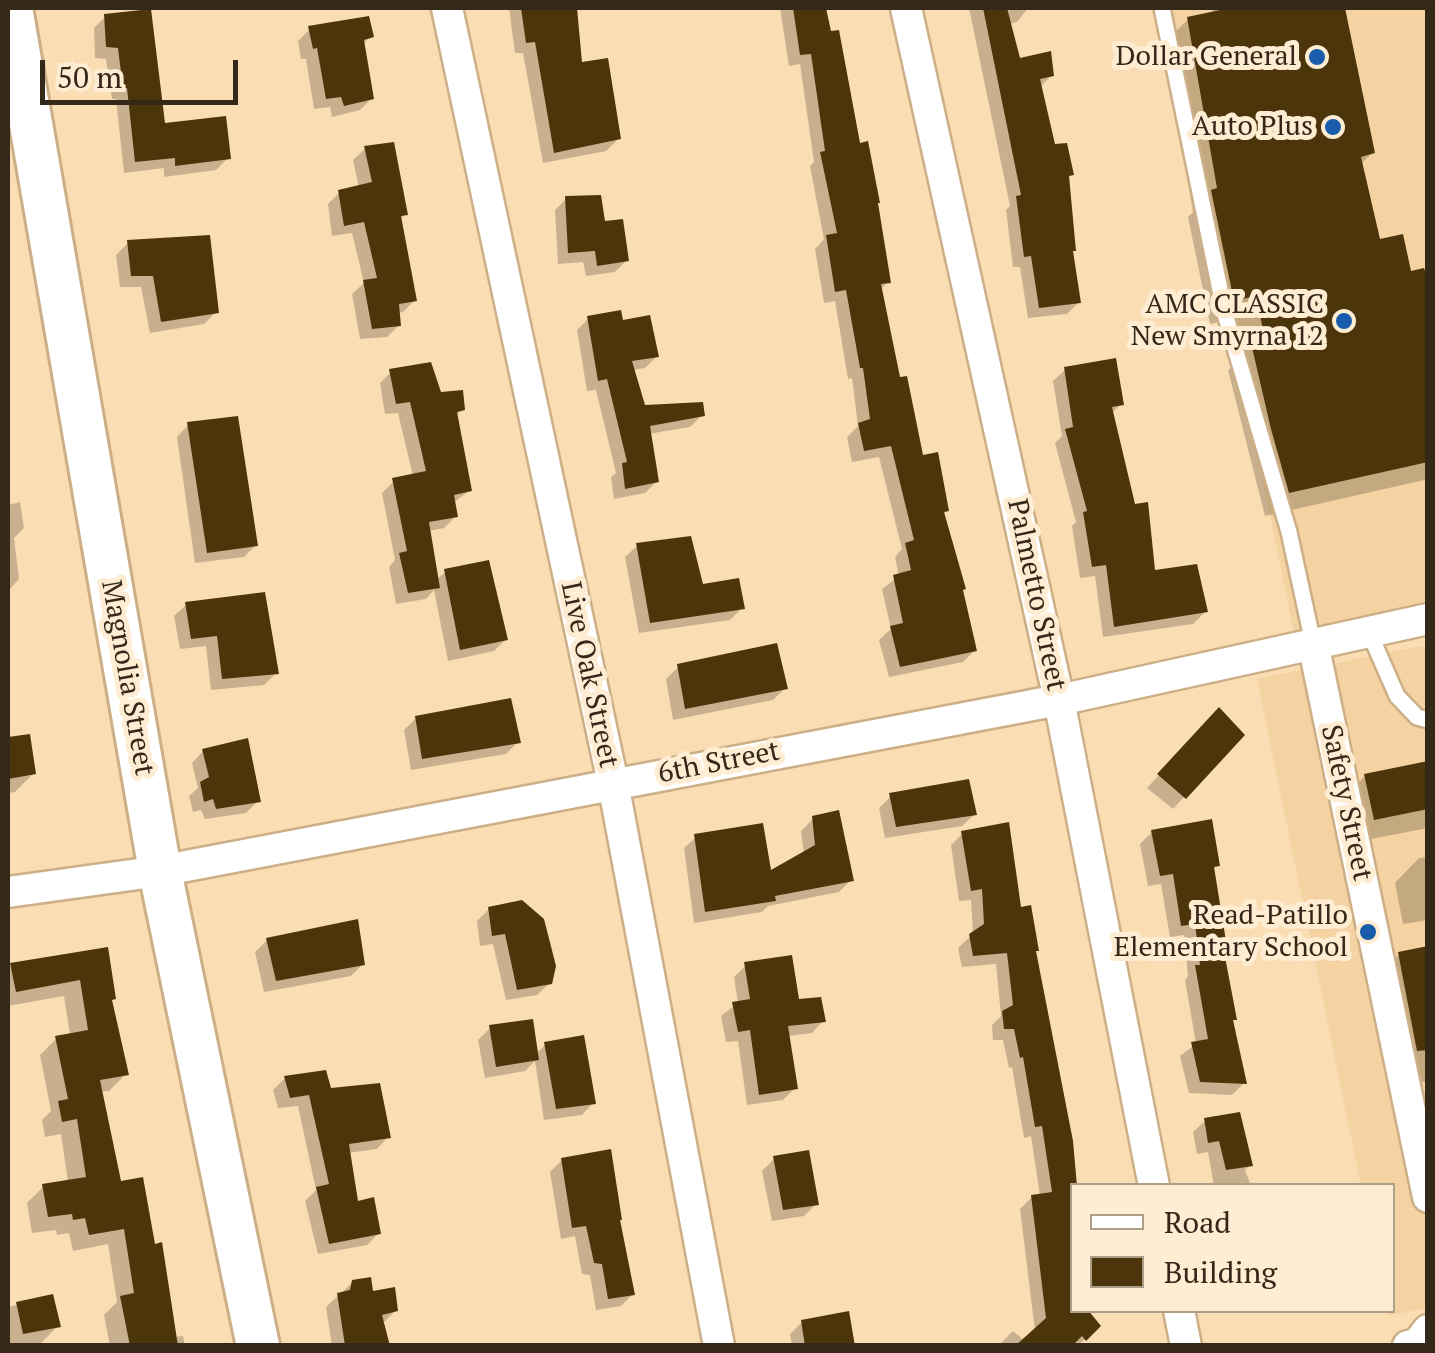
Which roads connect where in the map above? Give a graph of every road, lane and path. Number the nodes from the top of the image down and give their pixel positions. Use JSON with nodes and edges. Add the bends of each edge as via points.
{"nodes":[{"id":1,"x":11,"y":8,"type":"edge"},
{"id":2,"x":446,"y":8,"type":"edge"},
{"id":3,"x":906,"y":8,"type":"edge"},
{"id":4,"x":1162,"y":8,"type":"edge"},
{"id":5,"x":1428,"y":620,"type":"edge"},
{"id":6,"x":1369,"y":632,"type":"junction"},
{"id":7,"x":1313,"y":644,"type":"junction"},
{"id":8,"x":1060,"y":700,"type":"junction"},
{"id":9,"x":1428,"y":720,"type":"edge"},
{"id":10,"x":612,"y":783,"type":"junction"},
{"id":11,"x":160,"y":871,"type":"junction"},
{"id":12,"x":8,"y":892,"type":"edge"},
{"id":13,"x":1153,"y":1183,"type":"edge"},
{"id":14,"x":1428,"y":1197,"type":"edge"},
{"id":15,"x":1180,"y":1313,"type":"edge"},
{"id":16,"x":1428,"y":1330,"type":"edge"},
{"id":17,"x":258,"y":1346,"type":"edge"},
{"id":18,"x":719,"y":1346,"type":"edge"},
{"id":19,"x":1186,"y":1346,"type":"edge"},
{"id":20,"x":1408,"y":1346,"type":"edge"}],
"edges":[{"from":1,"to":11,"type":"street","name":"Magnolia Street"},
{"from":2,"to":10,"type":"street","name":"Live Oak Street"},
{"from":3,"to":8,"type":"street","name":"Palmetto Street"},
{"from":4,"to":7,"type":"lane","via":[[1225,314],[1289,532]]},
{"from":5,"to":6,"type":"street","name":"6th Street"},
{"from":6,"to":7,"type":"street","name":"6th Street"},
{"from":6,"to":9,"type":"lane","via":[[1397,696]]},
{"from":7,"to":8,"type":"street","name":"6th Street"},
{"from":7,"to":14,"type":"street","name":"Safety Street"},
{"from":8,"to":10,"type":"street","name":"6th Street"},
{"from":8,"to":13,"type":"street","name":"Palmetto Street"},
{"from":10,"to":11,"type":"street","name":"6th Street"},
{"from":10,"to":18,"type":"street","name":"Live Oak Street"},
{"from":11,"to":12,"type":"street","name":"6th Street"},
{"from":11,"to":17,"type":"street","name":"Magnolia Street"},
{"from":15,"to":19,"type":"street"},
{"from":16,"to":20,"type":"street"}]}
